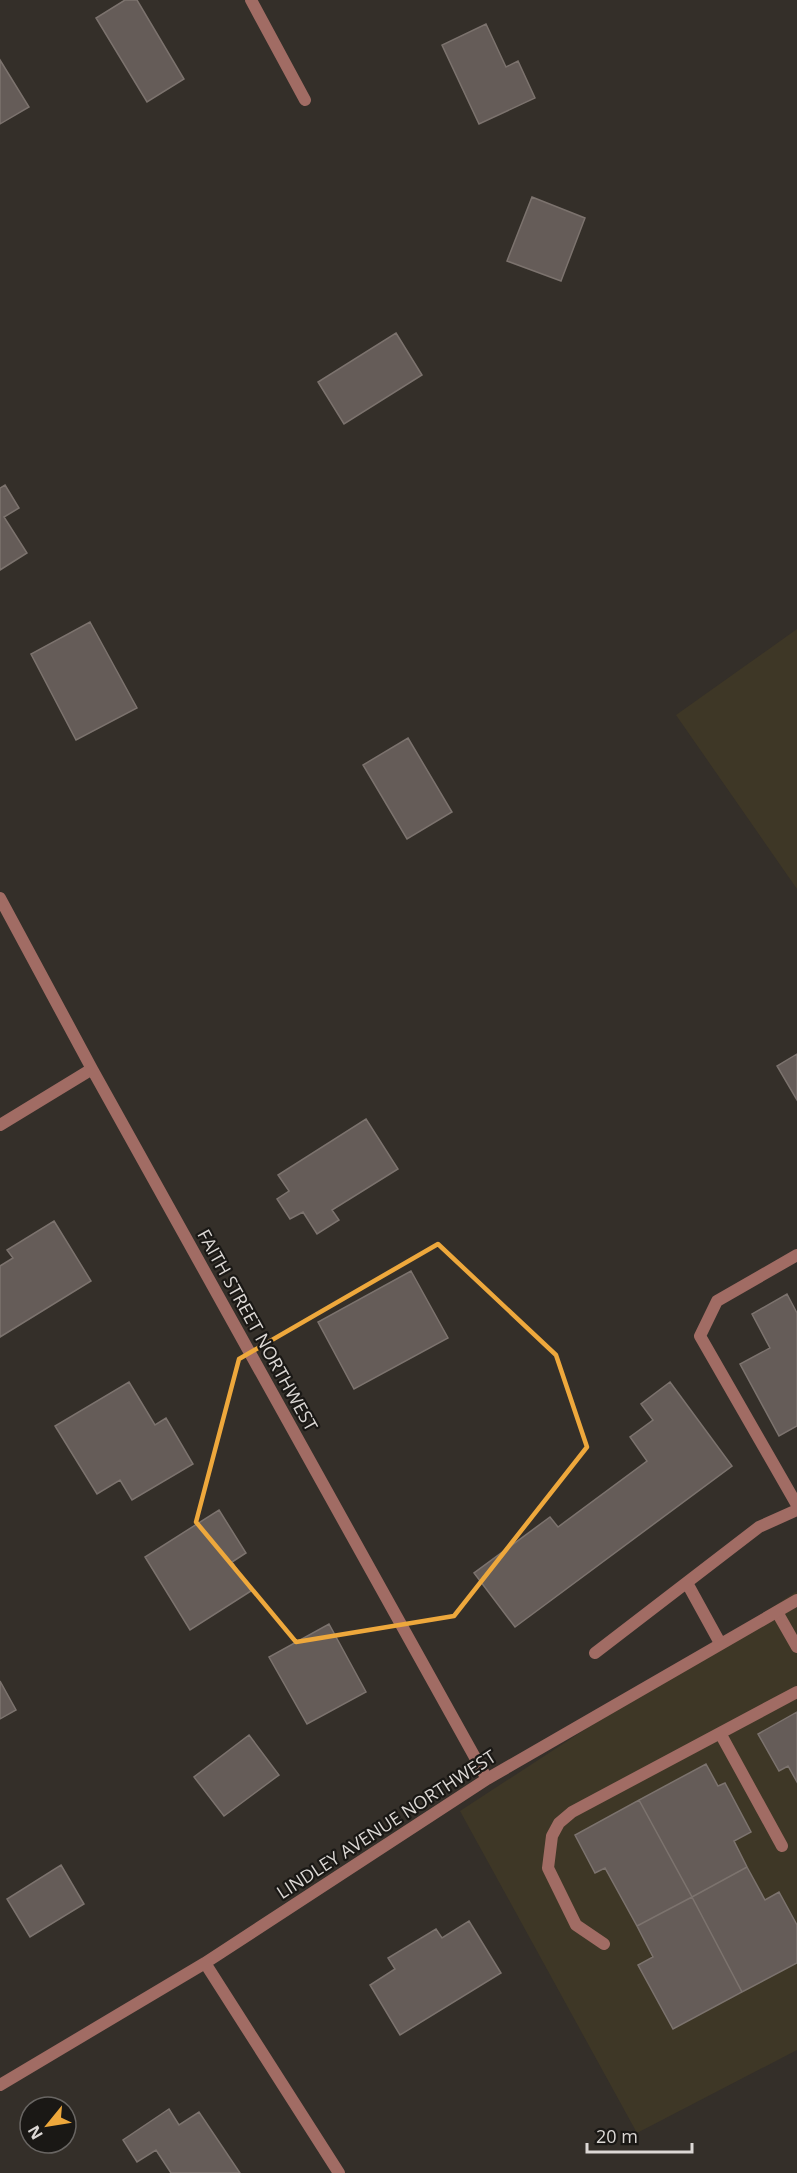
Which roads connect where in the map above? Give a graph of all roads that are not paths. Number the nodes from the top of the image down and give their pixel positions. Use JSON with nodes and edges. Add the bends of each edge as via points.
{"nodes":[{"id":1,"x":251,"y":0,"type":"edge"},
{"id":2,"x":305,"y":100,"type":"dead end"},
{"id":3,"x":0,"y":898,"type":"edge"},
{"id":4,"x":92,"y":1069,"type":"junction"},
{"id":5,"x":0,"y":1125,"type":"edge"},
{"id":6,"x":797,"y":1256,"type":"edge"},
{"id":7,"x":797,"y":1505,"type":"edge"},
{"id":8,"x":797,"y":1510,"type":"edge"},
{"id":9,"x":687,"y":1583,"type":"junction"},
{"id":10,"x":797,"y":1600,"type":"edge"},
{"id":11,"x":777,"y":1612,"type":"junction"},
{"id":12,"x":720,"y":1643,"type":"junction"},
{"id":13,"x":797,"y":1647,"type":"edge"},
{"id":14,"x":595,"y":1653,"type":"dead end"},
{"id":15,"x":797,"y":1692,"type":"edge"},
{"id":16,"x":720,"y":1733,"type":"junction"},
{"id":17,"x":487,"y":1779,"type":"junction"},
{"id":18,"x":782,"y":1846,"type":"dead end"},
{"id":19,"x":604,"y":1944,"type":"dead end"},
{"id":20,"x":205,"y":1963,"type":"junction"},
{"id":21,"x":0,"y":2085,"type":"edge"},
{"id":22,"x":339,"y":2173,"type":"edge"}],
"edges":[{"from":1,"to":2,"type":"street"},
{"from":3,"to":4,"type":"street","name":"FAITH STREET NORTHWEST"},
{"from":4,"to":5,"type":"street"},
{"from":4,"to":17,"type":"street","name":"FAITH STREET NORTHWEST"},
{"from":6,"to":7,"type":"street","via":[[717,1301],[700,1336]]},
{"from":8,"to":9,"type":"street","via":[[759,1527]]},
{"from":9,"to":12,"type":"street"},
{"from":9,"to":14,"type":"street"},
{"from":10,"to":11,"type":"street","name":"LINDLEY AVENUE NORTHWEST"},
{"from":11,"to":12,"type":"street","name":"LINDLEY AVENUE NORTHWEST"},
{"from":11,"to":13,"type":"street"},
{"from":12,"to":17,"type":"street","name":"LINDLEY AVENUE NORTHWEST"},
{"from":15,"to":16,"type":"street"},
{"from":16,"to":18,"type":"street"},
{"from":16,"to":19,"type":"street","via":[[572,1812],[559,1823],[552,1836],[548,1868],[576,1925]]},
{"from":17,"to":20,"type":"street","name":"LINDLEY AVENUE NORTHWEST"},
{"from":20,"to":21,"type":"street","name":"LINDLEY AVENUE NORTHWEST"},
{"from":20,"to":22,"type":"street"}]}
